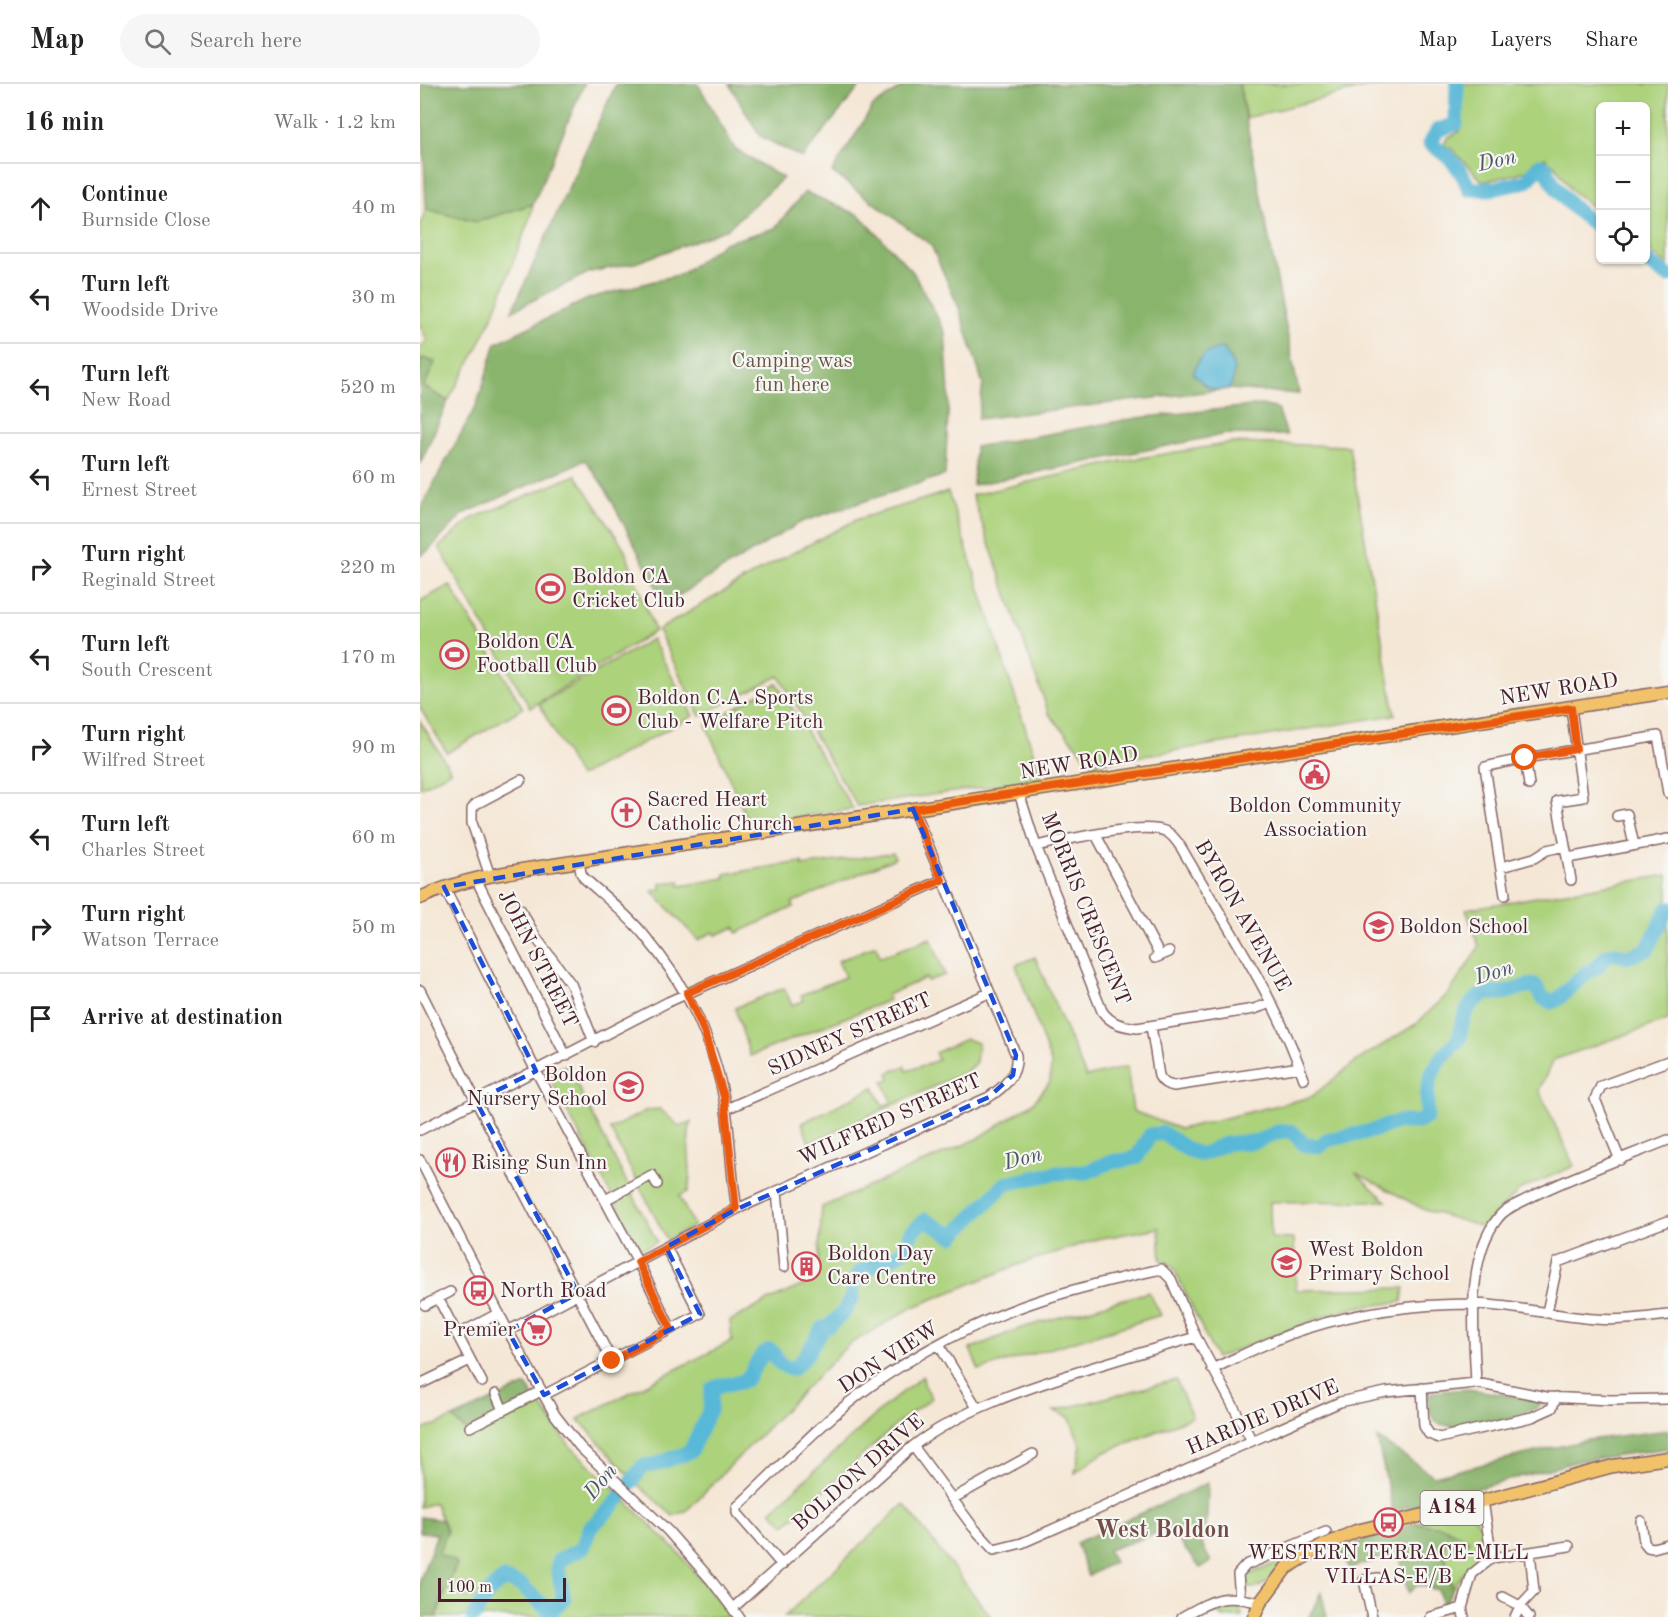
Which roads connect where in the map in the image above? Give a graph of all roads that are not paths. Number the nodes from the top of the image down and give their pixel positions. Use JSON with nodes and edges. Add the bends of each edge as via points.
{"nodes":[{"id":1,"x":1668,"y":692,"type":"edge"},
{"id":2,"x":1571,"y":708,"type":"junction"},
{"id":3,"x":1576,"y":749,"type":"junction"},
{"id":4,"x":1525,"y":758,"type":"junction"},
{"id":5,"x":521,"y":780,"type":"dead end"},
{"id":6,"x":1529,"y":785,"type":"dead end"},
{"id":7,"x":1019,"y":793,"type":"junction"},
{"id":8,"x":1668,"y":794,"type":"edge"},
{"id":9,"x":913,"y":809,"type":"junction"},
{"id":10,"x":1617,"y":816,"type":"dead end"},
{"id":11,"x":1096,"y":835,"type":"junction"},
{"id":12,"x":1668,"y":839,"type":"edge"},
{"id":13,"x":1634,"y":844,"type":"junction"},
{"id":14,"x":1036,"y":846,"type":"junction"},
{"id":15,"x":1565,"y":846,"type":"junction"},
{"id":16,"x":1568,"y":858,"type":"junction"},
{"id":17,"x":579,"y":861,"type":"junction"},
{"id":18,"x":1500,"y":867,"type":"junction"},
{"id":19,"x":493,"y":876,"type":"junction"},
{"id":20,"x":476,"y":879,"type":"junction"},
{"id":21,"x":942,"y":880,"type":"junction"},
{"id":22,"x":1570,"y":880,"type":"dead end"},
{"id":23,"x":444,"y":887,"type":"junction"},
{"id":24,"x":1505,"y":895,"type":"dead end"},
{"id":25,"x":420,"y":898,"type":"edge"},
{"id":26,"x":520,"y":909,"type":"dead end"},
{"id":27,"x":1161,"y":955,"type":"dead end"},
{"id":28,"x":420,"y":990,"type":"edge"},
{"id":29,"x":687,"y":993,"type":"junction"},
{"id":30,"x":989,"y":993,"type":"junction"},
{"id":31,"x":1271,"y":1003,"type":"junction"},
{"id":32,"x":1151,"y":1026,"type":"junction"},
{"id":33,"x":594,"y":1042,"type":"junction"},
{"id":34,"x":566,"y":1056,"type":"junction"},
{"id":35,"x":1668,"y":1061,"type":"edge"},
{"id":36,"x":1300,"y":1066,"type":"junction"},
{"id":37,"x":536,"y":1071,"type":"junction"},
{"id":38,"x":1304,"y":1079,"type":"dead end"},
{"id":39,"x":476,"y":1101,"type":"junction"},
{"id":40,"x":726,"y":1109,"type":"junction"},
{"id":41,"x":420,"y":1130,"type":"edge"},
{"id":42,"x":1668,"y":1140,"type":"edge"},
{"id":43,"x":420,"y":1160,"type":"edge"},
{"id":44,"x":1620,"y":1160,"type":"junction"},
{"id":45,"x":657,"y":1184,"type":"dead end"},
{"id":46,"x":777,"y":1191,"type":"junction"},
{"id":47,"x":605,"y":1200,"type":"junction"},
{"id":48,"x":736,"y":1209,"type":"junction"},
{"id":49,"x":1668,"y":1221,"type":"edge"},
{"id":50,"x":666,"y":1247,"type":"junction"},
{"id":51,"x":638,"y":1262,"type":"junction"},
{"id":52,"x":784,"y":1268,"type":"dead end"},
{"id":53,"x":450,"y":1292,"type":"dead end"},
{"id":54,"x":578,"y":1293,"type":"junction"},
{"id":55,"x":438,"y":1298,"type":"junction"},
{"id":56,"x":1473,"y":1304,"type":"junction"},
{"id":57,"x":425,"y":1305,"type":"dead end"},
{"id":58,"x":1547,"y":1312,"type":"junction"},
{"id":59,"x":499,"y":1313,"type":"junction"},
{"id":60,"x":1668,"y":1315,"type":"edge"},
{"id":61,"x":671,"y":1329,"type":"junction"},
{"id":62,"x":508,"y":1331,"type":"junction"},
{"id":63,"x":457,"y":1335,"type":"junction"},
{"id":64,"x":1196,"y":1336,"type":"junction"},
{"id":65,"x":939,"y":1345,"type":"junction"},
{"id":66,"x":470,"y":1359,"type":"junction"},
{"id":67,"x":612,"y":1361,"type":"junction"},
{"id":68,"x":1212,"y":1369,"type":"junction"},
{"id":69,"x":482,"y":1382,"type":"dead end"},
{"id":70,"x":1476,"y":1383,"type":"junction"},
{"id":71,"x":420,"y":1384,"type":"edge"},
{"id":72,"x":1422,"y":1388,"type":"junction"},
{"id":73,"x":542,"y":1393,"type":"junction"},
{"id":74,"x":496,"y":1394,"type":"dead end"},
{"id":75,"x":1556,"y":1397,"type":"junction"},
{"id":76,"x":1668,"y":1399,"type":"edge"},
{"id":77,"x":977,"y":1408,"type":"junction"},
{"id":78,"x":503,"y":1410,"type":"junction"},
{"id":79,"x":470,"y":1427,"type":"dead end"},
{"id":80,"x":1252,"y":1441,"type":"junction"},
{"id":81,"x":913,"y":1446,"type":"junction"},
{"id":82,"x":1033,"y":1454,"type":"dead end"},
{"id":83,"x":1668,"y":1458,"type":"edge"},
{"id":84,"x":952,"y":1498,"type":"junction"},
{"id":85,"x":1483,"y":1501,"type":"junction"},
{"id":86,"x":1641,"y":1521,"type":"dead end"},
{"id":87,"x":1326,"y":1532,"type":"dead end"},
{"id":88,"x":1668,"y":1545,"type":"edge"},
{"id":89,"x":1569,"y":1546,"type":"dead end"},
{"id":90,"x":1530,"y":1552,"type":"junction"},
{"id":91,"x":1492,"y":1558,"type":"junction"},
{"id":92,"x":782,"y":1565,"type":"junction"},
{"id":93,"x":1378,"y":1578,"type":"dead end"},
{"id":94,"x":1503,"y":1597,"type":"dead end"},
{"id":95,"x":1240,"y":1598,"type":"junction"},
{"id":96,"x":1260,"y":1603,"type":"junction"},
{"id":97,"x":1520,"y":1606,"type":"junction"},
{"id":98,"x":733,"y":1608,"type":"junction"},
{"id":99,"x":1463,"y":1612,"type":"edge"},
{"id":100,"x":740,"y":1617,"type":"edge"},
{"id":101,"x":1182,"y":1617,"type":"edge"},
{"id":102,"x":1254,"y":1617,"type":"edge"},
{"id":103,"x":1372,"y":1617,"type":"edge"},
{"id":104,"x":1431,"y":1617,"type":"edge"},
{"id":105,"x":1515,"y":1617,"type":"edge"},
{"id":106,"x":1529,"y":1617,"type":"edge"}],
"edges":[{"from":1,"to":2,"type":"main road","name":"NEW ROAD"},
{"from":2,"to":3,"type":"street"},
{"from":2,"to":7,"type":"main road","name":"NEW ROAD"},
{"from":3,"to":4,"type":"street"},
{"from":3,"to":8,"type":"street","via":[[1658,736]]},
{"from":3,"to":15,"type":"street","via":[[1583,797],[1557,801]]},
{"from":4,"to":6,"type":"street"},
{"from":4,"to":18,"type":"street","via":[[1485,767]]},
{"from":5,"to":19,"type":"street","via":[[472,809],[472,823]]},
{"from":7,"to":9,"type":"main road","name":"NEW ROAD"},
{"from":7,"to":14,"type":"street","name":"MORRIS CRESCENT"},
{"from":9,"to":17,"type":"main road","name":"NEW ROAD"},
{"from":9,"to":21,"type":"street"},
{"from":10,"to":13,"type":"street","via":[[1627,814]]},
{"from":11,"to":14,"type":"street","name":"BYRON AVENUE"},
{"from":11,"to":27,"type":"street"},
{"from":11,"to":31,"type":"street","name":"BYRON AVENUE","via":[[1150,827],[1168,832],[1176,839]]},
{"from":12,"to":13,"type":"street"},
{"from":13,"to":16,"type":"street"},
{"from":14,"to":32,"type":"street","name":"MORRIS CRESCENT","via":[[1102,1011],[1108,1020],[1122,1026]]},
{"from":15,"to":16,"type":"street"},
{"from":15,"to":18,"type":"street"},
{"from":16,"to":22,"type":"street"},
{"from":17,"to":19,"type":"main road","name":"NEW ROAD"},
{"from":17,"to":29,"type":"street","via":[[584,878],[644,934]]},
{"from":18,"to":24,"type":"street"},
{"from":19,"to":20,"type":"main road","name":"NEW ROAD"},
{"from":20,"to":23,"type":"main road","name":"NEW ROAD"},
{"from":20,"to":34,"type":"street","name":"JOHN STREET"},
{"from":21,"to":29,"type":"street"},
{"from":21,"to":30,"type":"street"},
{"from":23,"to":25,"type":"main road","name":"NEW ROAD"},
{"from":23,"to":37,"type":"street"},
{"from":26,"to":33,"type":"street","via":[[571,984]]},
{"from":28,"to":39,"type":"street"},
{"from":29,"to":33,"type":"street"},
{"from":29,"to":40,"type":"street","via":[[704,1031]]},
{"from":30,"to":40,"type":"street","name":"SIDNEY STREET"},
{"from":30,"to":46,"type":"street","name":"WILFRED STREET","via":[[1016,1055],[1013,1075],[999,1090]]},
{"from":31,"to":32,"type":"street","name":"MORRIS CRESCENT"},
{"from":31,"to":36,"type":"street","name":"BYRON AVENUE"},
{"from":32,"to":36,"type":"street","via":[[1159,1076],[1169,1086]]},
{"from":33,"to":34,"type":"street"},
{"from":34,"to":37,"type":"street"},
{"from":35,"to":44,"type":"street","via":[[1600,1086],[1595,1099]]},
{"from":36,"to":38,"type":"street","name":"BYRON AVENUE"},
{"from":37,"to":39,"type":"street"},
{"from":37,"to":47,"type":"street"},
{"from":39,"to":41,"type":"street"},
{"from":39,"to":54,"type":"street"},
{"from":40,"to":48,"type":"street"},
{"from":42,"to":44,"type":"street"},
{"from":43,"to":59,"type":"street"},
{"from":44,"to":56,"type":"street","via":[[1507,1209],[1498,1218],[1480,1255]]},
{"from":45,"to":47,"type":"street","via":[[650,1171]]},
{"from":46,"to":48,"type":"street","name":"WILFRED STREET"},
{"from":46,"to":52,"type":"street"},
{"from":47,"to":51,"type":"street"},
{"from":48,"to":50,"type":"street","name":"WILFRED STREET"},
{"from":49,"to":58,"type":"street","via":[[1558,1262]]},
{"from":50,"to":51,"type":"street","name":"WILFRED STREET"},
{"from":50,"to":61,"type":"street","via":[[700,1314]]},
{"from":51,"to":54,"type":"street","name":"WILFRED STREET"},
{"from":51,"to":61,"type":"street"},
{"from":53,"to":55,"type":"street"},
{"from":54,"to":62,"type":"street","name":"WILFRED STREET"},
{"from":54,"to":67,"type":"street"},
{"from":55,"to":57,"type":"street"},
{"from":55,"to":63,"type":"street"},
{"from":56,"to":58,"type":"street"},
{"from":56,"to":68,"type":"street","via":[[1424,1306],[1342,1320],[1282,1338]]},
{"from":56,"to":70,"type":"street"},
{"from":58,"to":60,"type":"street","via":[[1597,1320]]},
{"from":59,"to":62,"type":"street"},
{"from":59,"to":63,"type":"street"},
{"from":61,"to":67,"type":"street"},
{"from":62,"to":73,"type":"street"},
{"from":63,"to":66,"type":"street"},
{"from":64,"to":65,"type":"street","name":"DON VIEW","via":[[1171,1279],[1161,1269],[1029,1304]]},
{"from":64,"to":68,"type":"street"},
{"from":64,"to":77,"type":"street","name":"BOLDON DRIVE","via":[[1045,1382]]},
{"from":65,"to":77,"type":"street"},
{"from":65,"to":92,"type":"street","name":"DON VIEW","via":[[871,1386],[737,1507],[737,1513]]},
{"from":66,"to":69,"type":"street"},
{"from":66,"to":71,"type":"street"},
{"from":67,"to":73,"type":"street"},
{"from":68,"to":80,"type":"street"},
{"from":70,"to":72,"type":"street","name":"HARDIE DRIVE"},
{"from":70,"to":75,"type":"street","name":"HARDIE DRIVE"},
{"from":72,"to":75,"type":"street","via":[[1424,1426],[1429,1434],[1439,1438],[1532,1417],[1552,1408]]},
{"from":72,"to":80,"type":"street","name":"HARDIE DRIVE","via":[[1340,1402]]},
{"from":73,"to":78,"type":"street"},
{"from":73,"to":98,"type":"street","via":[[580,1447],[656,1519]]},
{"from":74,"to":78,"type":"street"},
{"from":75,"to":76,"type":"street","name":"HARDIE DRIVE"},
{"from":77,"to":81,"type":"street","name":"BOLDON DRIVE"},
{"from":78,"to":79,"type":"street"},
{"from":80,"to":84,"type":"street","name":"HARDIE DRIVE","via":[[1022,1543],[994,1550]]},
{"from":81,"to":84,"type":"street"},
{"from":81,"to":92,"type":"street","name":"BOLDON DRIVE"},
{"from":82,"to":84,"type":"street"},
{"from":83,"to":85,"type":"main road","number":"A184","via":[[1613,1466]]},
{"from":85,"to":91,"type":"street"},
{"from":85,"to":96,"type":"main road","number":"A184","via":[[1356,1531],[1321,1546],[1286,1568]]},
{"from":86,"to":88,"type":"street","via":[[1647,1546]]},
{"from":87,"to":95,"type":"street","via":[[1246,1565],[1238,1574]]},
{"from":89,"to":90,"type":"street"},
{"from":90,"to":91,"type":"street"},
{"from":90,"to":97,"type":"street","via":[[1534,1591]]},
{"from":91,"to":99,"type":"street","via":[[1472,1574]]},
{"from":92,"to":98,"type":"street","name":"BOLDON DRIVE"},
{"from":93,"to":103,"type":"street","via":[[1364,1580]]},
{"from":94,"to":97,"type":"street"},
{"from":95,"to":96,"type":"street"},
{"from":95,"to":101,"type":"street","via":[[1213,1600]]},
{"from":96,"to":102,"type":"main road","number":"A184"},
{"from":97,"to":105,"type":"street"},
{"from":97,"to":106,"type":"street"},
{"from":98,"to":100,"type":"street"},
{"from":99,"to":104,"type":"street"}]}
